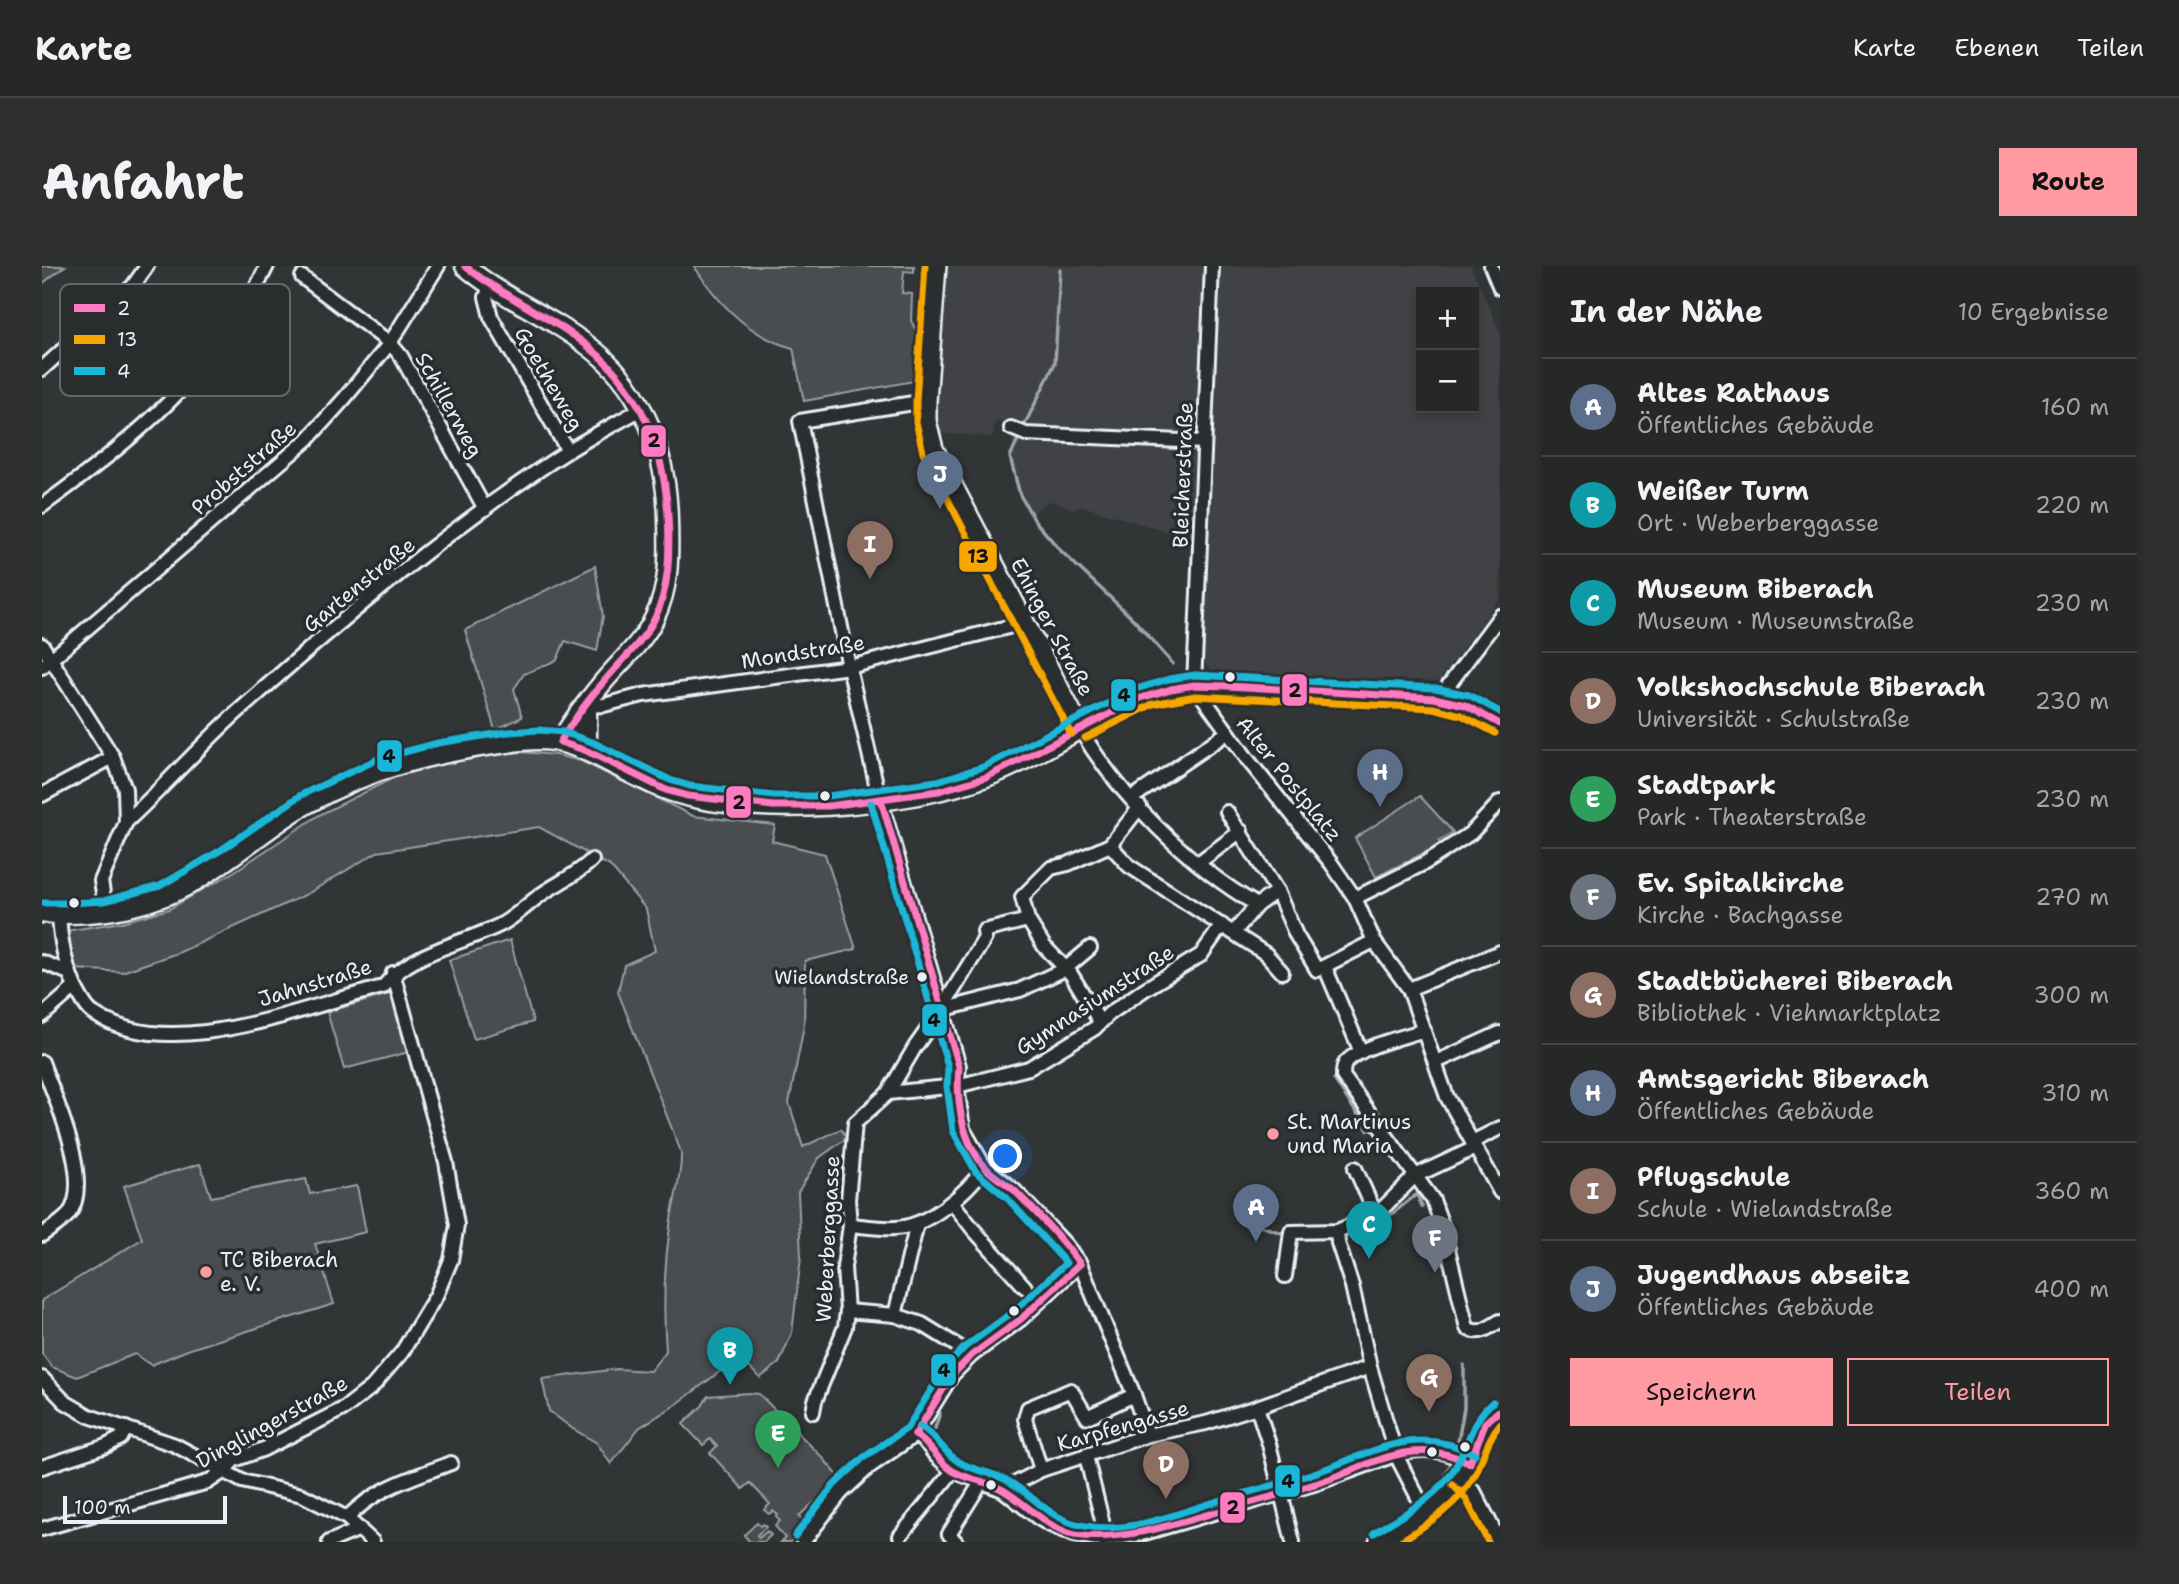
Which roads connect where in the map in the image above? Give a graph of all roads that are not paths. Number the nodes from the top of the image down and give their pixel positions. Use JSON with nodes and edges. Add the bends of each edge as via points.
{"nodes":[{"id":1,"x":147,"y":266,"type":"edge"},
{"id":2,"x":267,"y":266,"type":"edge"},
{"id":3,"x":438,"y":266,"type":"edge"},
{"id":4,"x":465,"y":266,"type":"edge"},
{"id":5,"x":936,"y":266,"type":"edge"},
{"id":6,"x":1212,"y":266,"type":"edge"},
{"id":7,"x":1491,"y":266,"type":"edge"},
{"id":8,"x":302,"y":277,"type":"dead end"},
{"id":9,"x":134,"y":284,"type":"edge"},
{"id":10,"x":257,"y":284,"type":"edge"},
{"id":11,"x":490,"y":287,"type":"junction"},
{"id":12,"x":1500,"y":288,"type":"edge"},
{"id":13,"x":390,"y":343,"type":"junction"},
{"id":14,"x":60,"y":353,"type":"edge"},
{"id":15,"x":42,"y":369,"type":"edge"},
{"id":16,"x":177,"y":396,"type":"edge"},
{"id":17,"x":926,"y":401,"type":"junction"},
{"id":18,"x":641,"y":409,"type":"junction"},
{"id":19,"x":1011,"y":428,"type":"dead end"},
{"id":20,"x":1203,"y":442,"type":"junction"},
{"id":21,"x":568,"y":451,"type":"junction"},
{"id":22,"x":42,"y":506,"type":"edge"},
{"id":23,"x":485,"y":509,"type":"junction"},
{"id":24,"x":1500,"y":616,"type":"edge"},
{"id":25,"x":1024,"y":622,"type":"junction"},
{"id":26,"x":42,"y":645,"type":"edge"},
{"id":27,"x":47,"y":664,"type":"edge"},
{"id":28,"x":849,"y":667,"type":"junction"},
{"id":29,"x":1194,"y":685,"type":"junction"},
{"id":30,"x":1443,"y":700,"type":"junction"},
{"id":31,"x":587,"y":706,"type":"junction"},
{"id":32,"x":1500,"y":724,"type":"edge"},
{"id":33,"x":1080,"y":729,"type":"junction"},
{"id":34,"x":1227,"y":733,"type":"junction"},
{"id":35,"x":560,"y":742,"type":"junction"},
{"id":36,"x":587,"y":751,"type":"junction"},
{"id":37,"x":113,"y":757,"type":"junction"},
{"id":38,"x":42,"y":794,"type":"edge"},
{"id":39,"x":881,"y":800,"type":"junction"},
{"id":40,"x":1500,"y":802,"type":"edge"},
{"id":41,"x":1136,"y":803,"type":"junction"},
{"id":42,"x":1227,"y":812,"type":"dead end"},
{"id":43,"x":126,"y":822,"type":"junction"},
{"id":44,"x":1241,"y":831,"type":"junction"},
{"id":45,"x":1110,"y":845,"type":"junction"},
{"id":46,"x":592,"y":860,"type":"dead end"},
{"id":47,"x":1198,"y":863,"type":"junction"},
{"id":48,"x":1277,"y":891,"type":"junction"},
{"id":49,"x":1354,"y":898,"type":"junction"},
{"id":50,"x":1257,"y":905,"type":"junction"},
{"id":51,"x":106,"y":911,"type":"junction"},
{"id":52,"x":50,"y":914,"type":"edge"},
{"id":53,"x":1028,"y":919,"type":"junction"},
{"id":54,"x":1222,"y":925,"type":"junction"},
{"id":55,"x":1234,"y":932,"type":"junction"},
{"id":56,"x":1374,"y":941,"type":"junction"},
{"id":57,"x":1090,"y":948,"type":"dead end"},
{"id":58,"x":1500,"y":952,"type":"edge"},
{"id":59,"x":42,"y":962,"type":"edge"},
{"id":60,"x":1065,"y":969,"type":"junction"},
{"id":61,"x":1321,"y":969,"type":"junction"},
{"id":62,"x":1282,"y":972,"type":"dead end"},
{"id":63,"x":69,"y":973,"type":"junction"},
{"id":64,"x":393,"y":973,"type":"junction"},
{"id":65,"x":75,"y":987,"type":"junction"},
{"id":66,"x":1409,"y":989,"type":"junction"},
{"id":67,"x":941,"y":1010,"type":"junction"},
{"id":68,"x":42,"y":1016,"type":"edge"},
{"id":69,"x":1100,"y":1022,"type":"junction"},
{"id":70,"x":1424,"y":1030,"type":"junction"},
{"id":71,"x":1500,"y":1033,"type":"edge"},
{"id":72,"x":1361,"y":1052,"type":"junction"},
{"id":73,"x":42,"y":1062,"type":"edge"},
{"id":74,"x":1436,"y":1062,"type":"junction"},
{"id":75,"x":957,"y":1086,"type":"junction"},
{"id":76,"x":888,"y":1093,"type":"junction"},
{"id":77,"x":1500,"y":1128,"type":"edge"},
{"id":78,"x":1474,"y":1145,"type":"junction"},
{"id":79,"x":985,"y":1167,"type":"junction"},
{"id":80,"x":1355,"y":1168,"type":"dead end"},
{"id":81,"x":1415,"y":1176,"type":"junction"},
{"id":82,"x":1500,"y":1192,"type":"edge"},
{"id":83,"x":952,"y":1202,"type":"junction"},
{"id":84,"x":1376,"y":1215,"type":"junction"},
{"id":85,"x":916,"y":1224,"type":"junction"},
{"id":86,"x":850,"y":1226,"type":"junction"},
{"id":87,"x":1337,"y":1231,"type":"junction"},
{"id":88,"x":42,"y":1236,"type":"edge"},
{"id":89,"x":1080,"y":1264,"type":"junction"},
{"id":90,"x":1285,"y":1276,"type":"dead end"},
{"id":91,"x":1024,"y":1287,"type":"dead end"},
{"id":92,"x":847,"y":1311,"type":"junction"},
{"id":93,"x":895,"y":1315,"type":"junction"},
{"id":94,"x":1500,"y":1321,"type":"edge"},
{"id":95,"x":972,"y":1355,"type":"junction"},
{"id":96,"x":1370,"y":1367,"type":"junction"},
{"id":97,"x":42,"y":1378,"type":"edge"},
{"id":98,"x":1135,"y":1395,"type":"junction"},
{"id":99,"x":1257,"y":1407,"type":"junction"},
{"id":100,"x":1500,"y":1410,"type":"edge"},
{"id":101,"x":813,"y":1412,"type":"dead end"},
{"id":102,"x":126,"y":1428,"type":"junction"},
{"id":103,"x":915,"y":1435,"type":"junction"},
{"id":104,"x":1148,"y":1435,"type":"junction"},
{"id":105,"x":1396,"y":1455,"type":"junction"},
{"id":106,"x":1086,"y":1456,"type":"junction"},
{"id":107,"x":451,"y":1463,"type":"dead end"},
{"id":108,"x":1463,"y":1466,"type":"junction"},
{"id":109,"x":42,"y":1467,"type":"edge"},
{"id":110,"x":1041,"y":1469,"type":"junction"},
{"id":111,"x":953,"y":1471,"type":"junction"},
{"id":112,"x":223,"y":1472,"type":"junction"},
{"id":113,"x":982,"y":1481,"type":"junction"},
{"id":114,"x":1003,"y":1490,"type":"junction"},
{"id":115,"x":1280,"y":1493,"type":"junction"},
{"id":116,"x":1426,"y":1513,"type":"junction"},
{"id":117,"x":347,"y":1518,"type":"junction"},
{"id":118,"x":42,"y":1529,"type":"edge"},
{"id":119,"x":360,"y":1529,"type":"junction"},
{"id":120,"x":900,"y":1536,"type":"dead end"},
{"id":121,"x":1104,"y":1540,"type":"junction"},
{"id":122,"x":329,"y":1542,"type":"edge"},
{"id":123,"x":373,"y":1542,"type":"edge"},
{"id":124,"x":803,"y":1542,"type":"edge"},
{"id":125,"x":956,"y":1542,"type":"edge"},
{"id":126,"x":1293,"y":1542,"type":"edge"},
{"id":127,"x":1379,"y":1542,"type":"edge"},
{"id":128,"x":1500,"y":1542,"type":"edge"}],
"edges":[{"from":1,"to":9,"type":"street"},
{"from":2,"to":10,"type":"street"},
{"from":3,"to":13,"type":"street","name":"Probststraße"},
{"from":4,"to":11,"type":"main road"},
{"from":5,"to":17,"type":"main road","name":"Ehinger Straße"},
{"from":6,"to":20,"type":"street","name":"Bleicherstraße"},
{"from":7,"to":12,"type":"street"},
{"from":8,"to":13,"type":"street","name":"Schillerweg"},
{"from":11,"to":18,"type":"main road","via":[[560,326],[606,361]]},
{"from":11,"to":21,"type":"street","name":"Goetheweg","via":[[486,297],[491,317]]},
{"from":13,"to":23,"type":"street","name":"Schillerweg"},
{"from":13,"to":27,"type":"street","name":"Probststraße","via":[[307,440]]},
{"from":14,"to":15,"type":"street"},
{"from":16,"to":22,"type":"street","via":[[134,437]]},
{"from":17,"to":25,"type":"main road","name":"Ehinger Straße","via":[[935,454]]},
{"from":17,"to":28,"type":"street","via":[[800,421]]},
{"from":18,"to":21,"type":"street","name":"Gartenstraße"},
{"from":18,"to":31,"type":"main road","via":[[660,452],[668,500],[669,570],[653,621]]},
{"from":19,"to":20,"type":"street","via":[[1026,434]]},
{"from":20,"to":29,"type":"street","name":"Bleicherstraße"},
{"from":21,"to":23,"type":"street","name":"Gartenstraße"},
{"from":23,"to":43,"type":"street","name":"Gartenstraße","via":[[393,579],[241,708]]},
{"from":24,"to":30,"type":"street","via":[[1448,686]]},
{"from":25,"to":28,"type":"street","name":"Mondstraße"},
{"from":25,"to":33,"type":"main road","name":"Ehinger Straße"},
{"from":26,"to":27,"type":"street"},
{"from":27,"to":37,"type":"street"},
{"from":28,"to":31,"type":"street","name":"Mondstraße"},
{"from":28,"to":39,"type":"street"},
{"from":29,"to":30,"type":"main road"},
{"from":29,"to":33,"type":"main road","via":[[1150,694]]},
{"from":29,"to":34,"type":"street","name":"Alter Postplatz"},
{"from":30,"to":32,"type":"main road","via":[[1465,705]]},
{"from":31,"to":35,"type":"main road"},
{"from":31,"to":36,"type":"main road"},
{"from":33,"to":39,"type":"main road","via":[[987,777],[939,791]]},
{"from":33,"to":41,"type":"street"},
{"from":34,"to":41,"type":"street"},
{"from":34,"to":49,"type":"street","name":"Alter Postplatz"},
{"from":35,"to":36,"type":"main road"},
{"from":35,"to":51,"type":"main road","via":[[520,741],[440,753],[382,769],[306,804],[164,896]]},
{"from":36,"to":39,"type":"main road","via":[[688,796],[807,807]]},
{"from":37,"to":38,"type":"street"},
{"from":37,"to":43,"type":"street","via":[[125,789]]},
{"from":39,"to":67,"type":"street"},
{"from":40,"to":49,"type":"street","via":[[1471,833],[1425,863]]},
{"from":41,"to":45,"type":"street"},
{"from":41,"to":47,"type":"street"},
{"from":42,"to":44,"type":"street"},
{"from":43,"to":51,"type":"street","via":[[101,881]]},
{"from":44,"to":47,"type":"street"},
{"from":44,"to":48,"type":"street"},
{"from":45,"to":53,"type":"street","via":[[1051,868],[1022,897]]},
{"from":45,"to":54,"type":"street","via":[[1129,866]]},
{"from":46,"to":64,"type":"street","name":"Jahnstraße","via":[[503,924]]},
{"from":47,"to":50,"type":"street"},
{"from":48,"to":50,"type":"street"},
{"from":48,"to":61,"type":"street","via":[[1296,934]]},
{"from":49,"to":56,"type":"street","name":"Alter Postplatz"},
{"from":50,"to":55,"type":"street"},
{"from":51,"to":52,"type":"main road"},
{"from":52,"to":63,"type":"street","name":"Jahnstraße"},
{"from":53,"to":60,"type":"street"},
{"from":53,"to":67,"type":"street","name":"Weberberggasse","via":[[984,930],[985,938]]},
{"from":54,"to":55,"type":"street"},
{"from":54,"to":69,"type":"street","name":"Gymnasiumstraße","via":[[1201,956]]},
{"from":55,"to":62,"type":"street","via":[[1266,954]]},
{"from":56,"to":61,"type":"street"},
{"from":56,"to":66,"type":"street","name":"Alter Postplatz"},
{"from":57,"to":60,"type":"street"},
{"from":58,"to":66,"type":"street"},
{"from":59,"to":63,"type":"street"},
{"from":60,"to":67,"type":"street","via":[[1020,990]]},
{"from":60,"to":69,"type":"street"},
{"from":61,"to":72,"type":"street"},
{"from":63,"to":65,"type":"street","name":"Jahnstraße"},
{"from":64,"to":65,"type":"street","name":"Jahnstraße","via":[[383,987],[215,1032],[184,1034],[156,1035],[117,1024],[91,1012]]},
{"from":64,"to":112,"type":"street","name":"Dinglingerstraße","via":[[446,1162],[457,1225],[450,1261],[436,1296],[409,1341],[372,1387],[345,1408],[234,1460]]},
{"from":65,"to":68,"type":"street"},
{"from":66,"to":70,"type":"street","name":"Alter Postplatz"},
{"from":67,"to":75,"type":"street","via":[[959,1066]]},
{"from":67,"to":76,"type":"street","name":"Weberberggasse"},
{"from":69,"to":75,"type":"street","name":"Gymnasiumstraße","via":[[1029,1068]]},
{"from":70,"to":72,"type":"street"},
{"from":70,"to":74,"type":"street","name":"Alter Postplatz"},
{"from":71,"to":74,"type":"street"},
{"from":72,"to":81,"type":"street","via":[[1347,1061],[1343,1076]]},
{"from":73,"to":88,"type":"street","via":[[78,1175],[78,1194],[68,1215]]},
{"from":74,"to":78,"type":"street","name":"Alter Postplatz","via":[[1447,1097]]},
{"from":75,"to":76,"type":"street","name":"Gymnasiumstraße"},
{"from":75,"to":79,"type":"street","via":[[963,1129]]},
{"from":76,"to":86,"type":"street","name":"Weberberggasse","via":[[855,1122],[848,1187]]},
{"from":77,"to":78,"type":"street"},
{"from":78,"to":81,"type":"street"},
{"from":78,"to":82,"type":"street","name":"Alter Postplatz"},
{"from":79,"to":83,"type":"street"},
{"from":79,"to":89,"type":"street","via":[[1014,1190]]},
{"from":80,"to":84,"type":"street"},
{"from":81,"to":84,"type":"street"},
{"from":81,"to":94,"type":"street","via":[[1433,1200],[1443,1228],[1464,1322],[1474,1333]]},
{"from":83,"to":85,"type":"street"},
{"from":83,"to":91,"type":"street"},
{"from":84,"to":87,"type":"street"},
{"from":85,"to":86,"type":"street","via":[[897,1229]]},
{"from":85,"to":93,"type":"street"},
{"from":86,"to":92,"type":"street","name":"Weberberggasse","via":[[844,1267]]},
{"from":87,"to":90,"type":"street","via":[[1291,1232]]},
{"from":87,"to":96,"type":"street"},
{"from":89,"to":95,"type":"street","via":[[1021,1319]]},
{"from":89,"to":98,"type":"street"},
{"from":92,"to":93,"type":"street"},
{"from":92,"to":101,"type":"street","name":"Weberberggasse"},
{"from":93,"to":95,"type":"street","via":[[922,1324]]},
{"from":95,"to":103,"type":"street","via":[[952,1375]]},
{"from":96,"to":99,"type":"street","name":"Karpfengasse"},
{"from":96,"to":105,"type":"street"},
{"from":97,"to":102,"type":"street","via":[[65,1402]]},
{"from":98,"to":104,"type":"street"},
{"from":98,"to":110,"type":"street","via":[[1087,1417],[1071,1390],[1028,1408],[1025,1419]]},
{"from":99,"to":104,"type":"street","name":"Karpfengasse"},
{"from":99,"to":115,"type":"street"},
{"from":100,"to":108,"type":"main road","via":[[1485,1423]]},
{"from":102,"to":109,"type":"street","via":[[121,1438],[106,1446]]},
{"from":102,"to":112,"type":"street","via":[[175,1445]]},
{"from":103,"to":111,"type":"street"},
{"from":103,"to":124,"type":"street","via":[[858,1477]]},
{"from":104,"to":106,"type":"street","name":"Karpfengasse"},
{"from":105,"to":108,"type":"street","via":[[1415,1450],[1446,1452]]},
{"from":105,"to":115,"type":"street"},
{"from":105,"to":116,"type":"street"},
{"from":106,"to":110,"type":"street","name":"Karpfengasse"},
{"from":106,"to":121,"type":"street"},
{"from":107,"to":117,"type":"street","via":[[383,1489]]},
{"from":108,"to":116,"type":"main road"},
{"from":108,"to":128,"type":"street"},
{"from":110,"to":114,"type":"street","name":"Karpfengasse"},
{"from":111,"to":113,"type":"street"},
{"from":111,"to":120,"type":"street"},
{"from":112,"to":117,"type":"street","via":[[302,1495]]},
{"from":112,"to":118,"type":"street","name":"Dinglingerstraße","via":[[208,1482]]},
{"from":113,"to":114,"type":"street"},
{"from":113,"to":125,"type":"street","via":[[949,1534]]},
{"from":114,"to":121,"type":"street","via":[[1050,1525]]},
{"from":115,"to":121,"type":"street","via":[[1141,1534]]},
{"from":115,"to":126,"type":"street"},
{"from":116,"to":127,"type":"main road"},
{"from":117,"to":119,"type":"street"},
{"from":119,"to":122,"type":"street"},
{"from":119,"to":123,"type":"street"}]}
